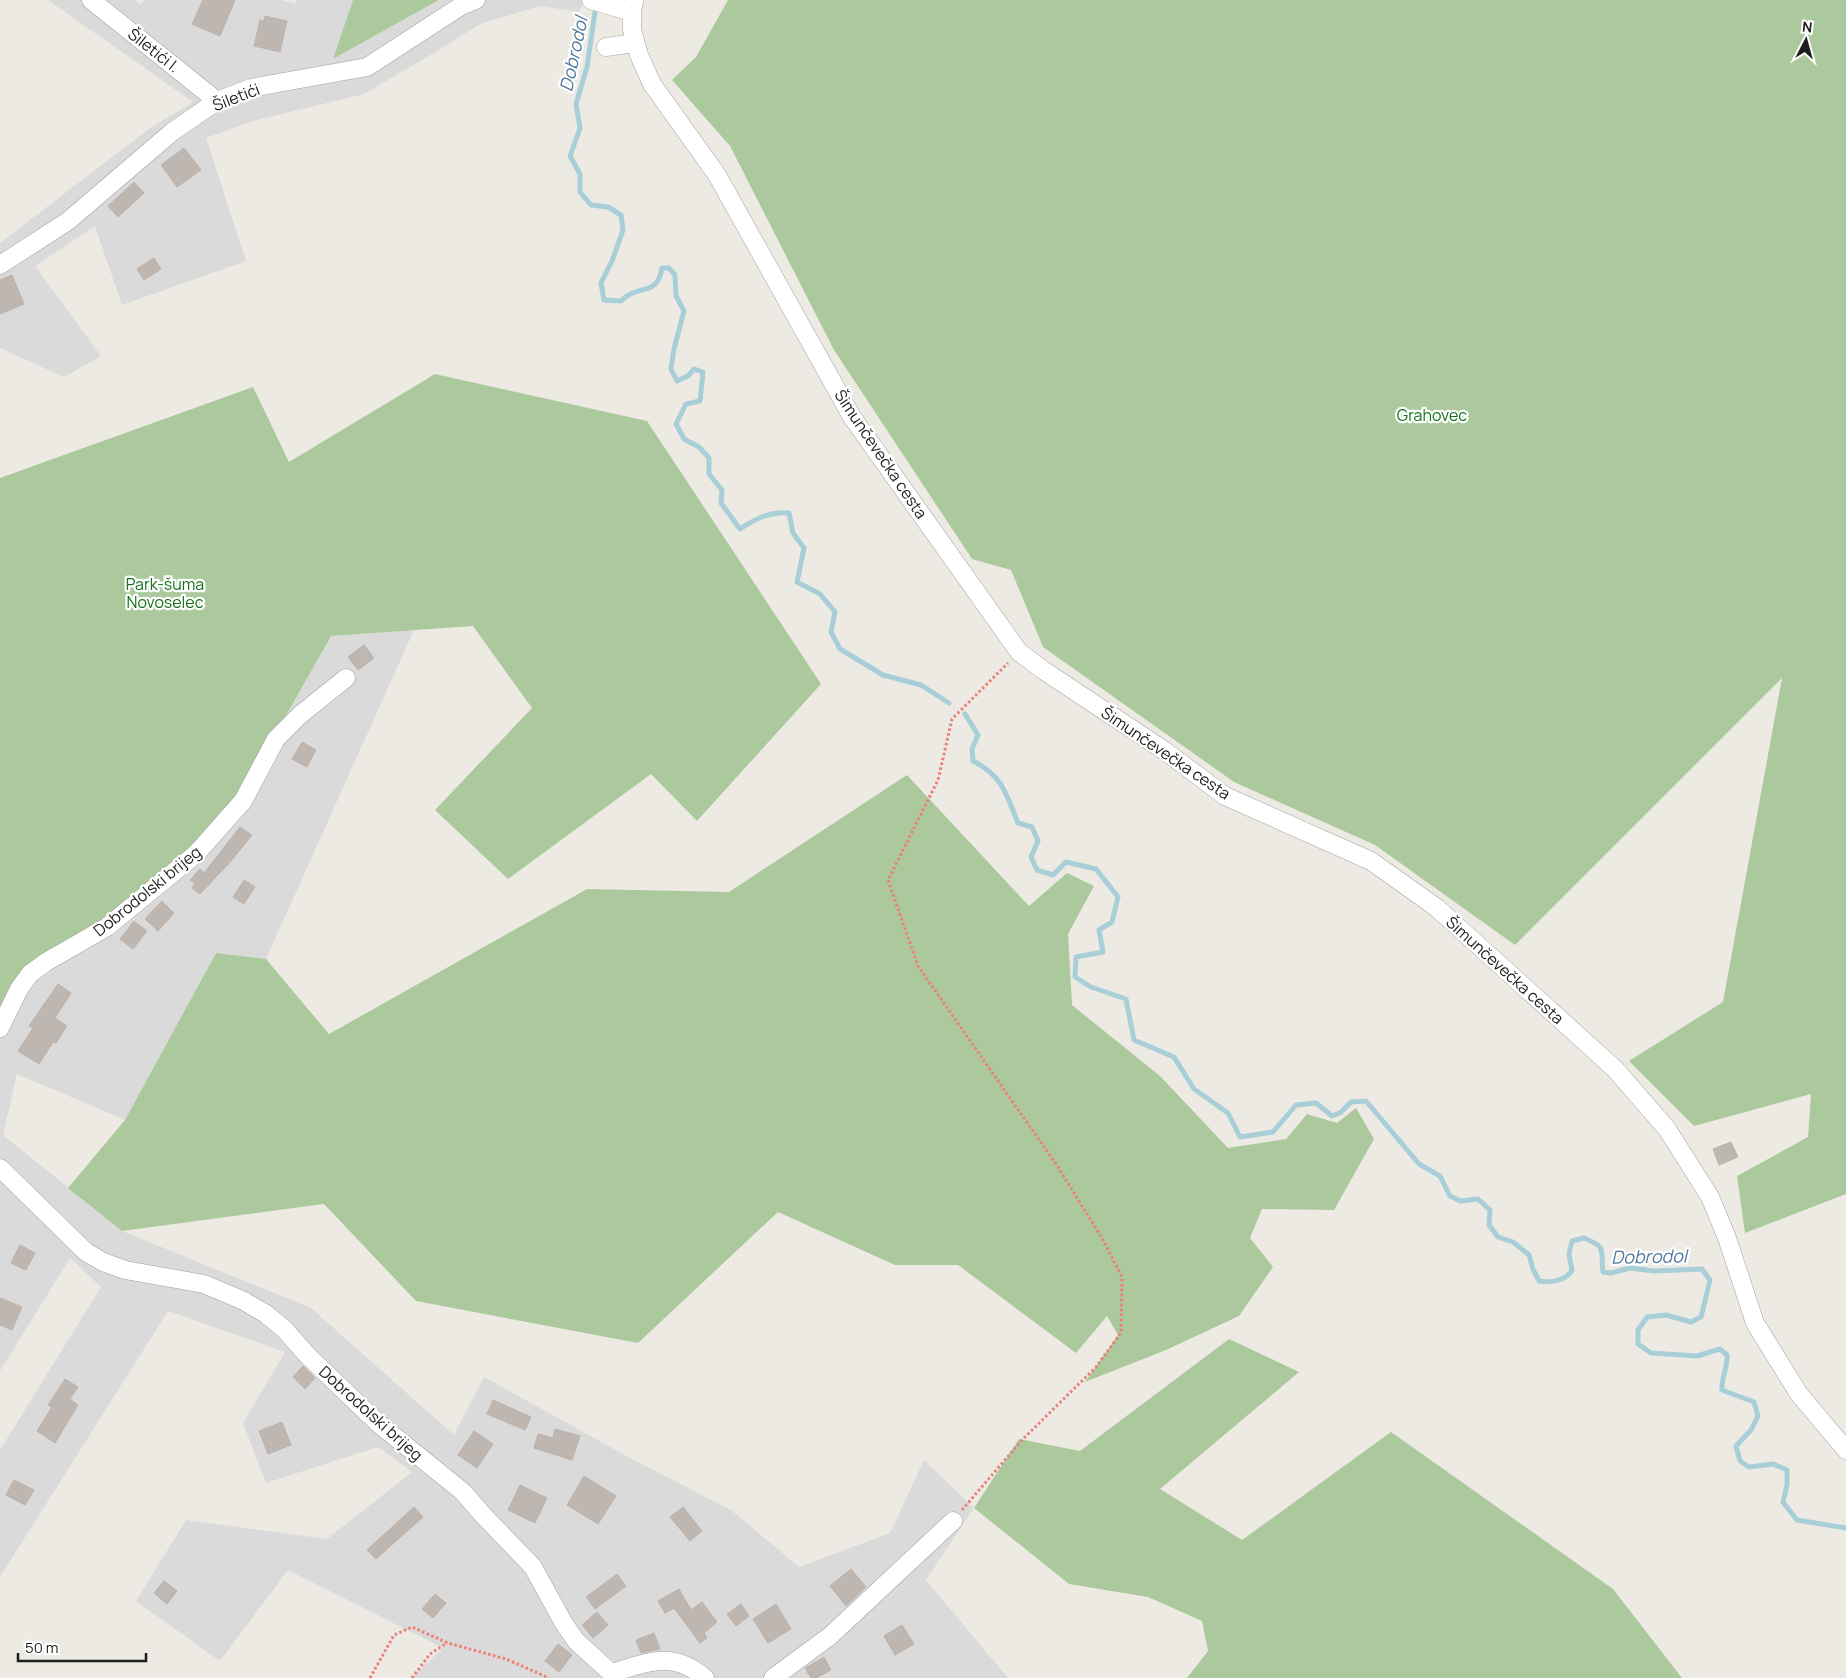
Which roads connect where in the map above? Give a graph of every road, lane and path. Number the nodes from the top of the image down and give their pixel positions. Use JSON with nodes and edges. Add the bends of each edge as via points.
{"nodes":[{"id":1,"x":91,"y":0,"type":"edge"},
{"id":2,"x":476,"y":0,"type":"edge"},
{"id":3,"x":591,"y":0,"type":"edge"},
{"id":4,"x":633,"y":6,"type":"edge"},
{"id":5,"x":635,"y":43,"type":"junction"},
{"id":6,"x":606,"y":47,"type":"dead end"},
{"id":7,"x":217,"y":100,"type":"junction"},
{"id":8,"x":0,"y":265,"type":"edge"},
{"id":9,"x":1019,"y":652,"type":"junction"},
{"id":10,"x":346,"y":678,"type":"dead end"},
{"id":11,"x":0,"y":1028,"type":"edge"},
{"id":12,"x":0,"y":1168,"type":"edge"},
{"id":13,"x":1846,"y":1450,"type":"edge"},
{"id":14,"x":953,"y":1521,"type":"joint"},
{"id":15,"x":448,"y":1643,"type":"junction"},
{"id":16,"x":609,"y":1675,"type":"edge"},
{"id":17,"x":370,"y":1678,"type":"edge"},
{"id":18,"x":412,"y":1678,"type":"edge"},
{"id":19,"x":549,"y":1678,"type":"edge"},
{"id":20,"x":705,"y":1678,"type":"edge"},
{"id":21,"x":773,"y":1678,"type":"edge"}],
"edges":[{"from":1,"to":7,"type":"street","name":"Šiletići I."},
{"from":2,"to":7,"type":"street","name":"Šiletići","via":[[461,6],[367,67],[251,88]]},
{"from":3,"to":4,"type":"street","via":[[608,5]]},
{"from":4,"to":5,"type":"street","name":"Šimunčevečka cesta"},
{"from":5,"to":6,"type":"street"},
{"from":5,"to":9,"type":"street","name":"Šimunčevečka cesta","via":[[652,84],[716,175],[852,417]]},
{"from":7,"to":8,"type":"street","name":"Šiletići","via":[[172,132],[68,221]]},
{"from":9,"to":13,"type":"street","name":"Šimunčevečka cesta","via":[[1225,796],[1371,860],[1437,908],[1615,1069],[1667,1129],[1710,1197],[1755,1323],[1799,1394]]},
{"from":9,"to":14,"type":"path","via":[[952,718],[938,780],[888,880],[918,966],[1056,1164],[1102,1238],[1122,1277],[1121,1333],[1096,1367],[1022,1440]]},
{"from":10,"to":11,"type":"street","name":"Dobrodolski brijeg","via":[[300,715],[276,740],[243,800],[196,854],[107,927],[30,974]]},
{"from":12,"to":16,"type":"street","name":"Dobrodolski brijeg","via":[[86,1252],[103,1262],[125,1270],[204,1284],[266,1314],[379,1424],[463,1492],[533,1567],[576,1641]]},
{"from":14,"to":21,"type":"street","via":[[830,1636]]},
{"from":15,"to":17,"type":"path","via":[[412,1627],[394,1635]]},
{"from":15,"to":18,"type":"path","via":[[430,1654]]},
{"from":15,"to":19,"type":"path","via":[[506,1659]]},
{"from":16,"to":20,"type":"street","name":"Dobrodolski brijeg","via":[[665,1659],[696,1670]]}]}
